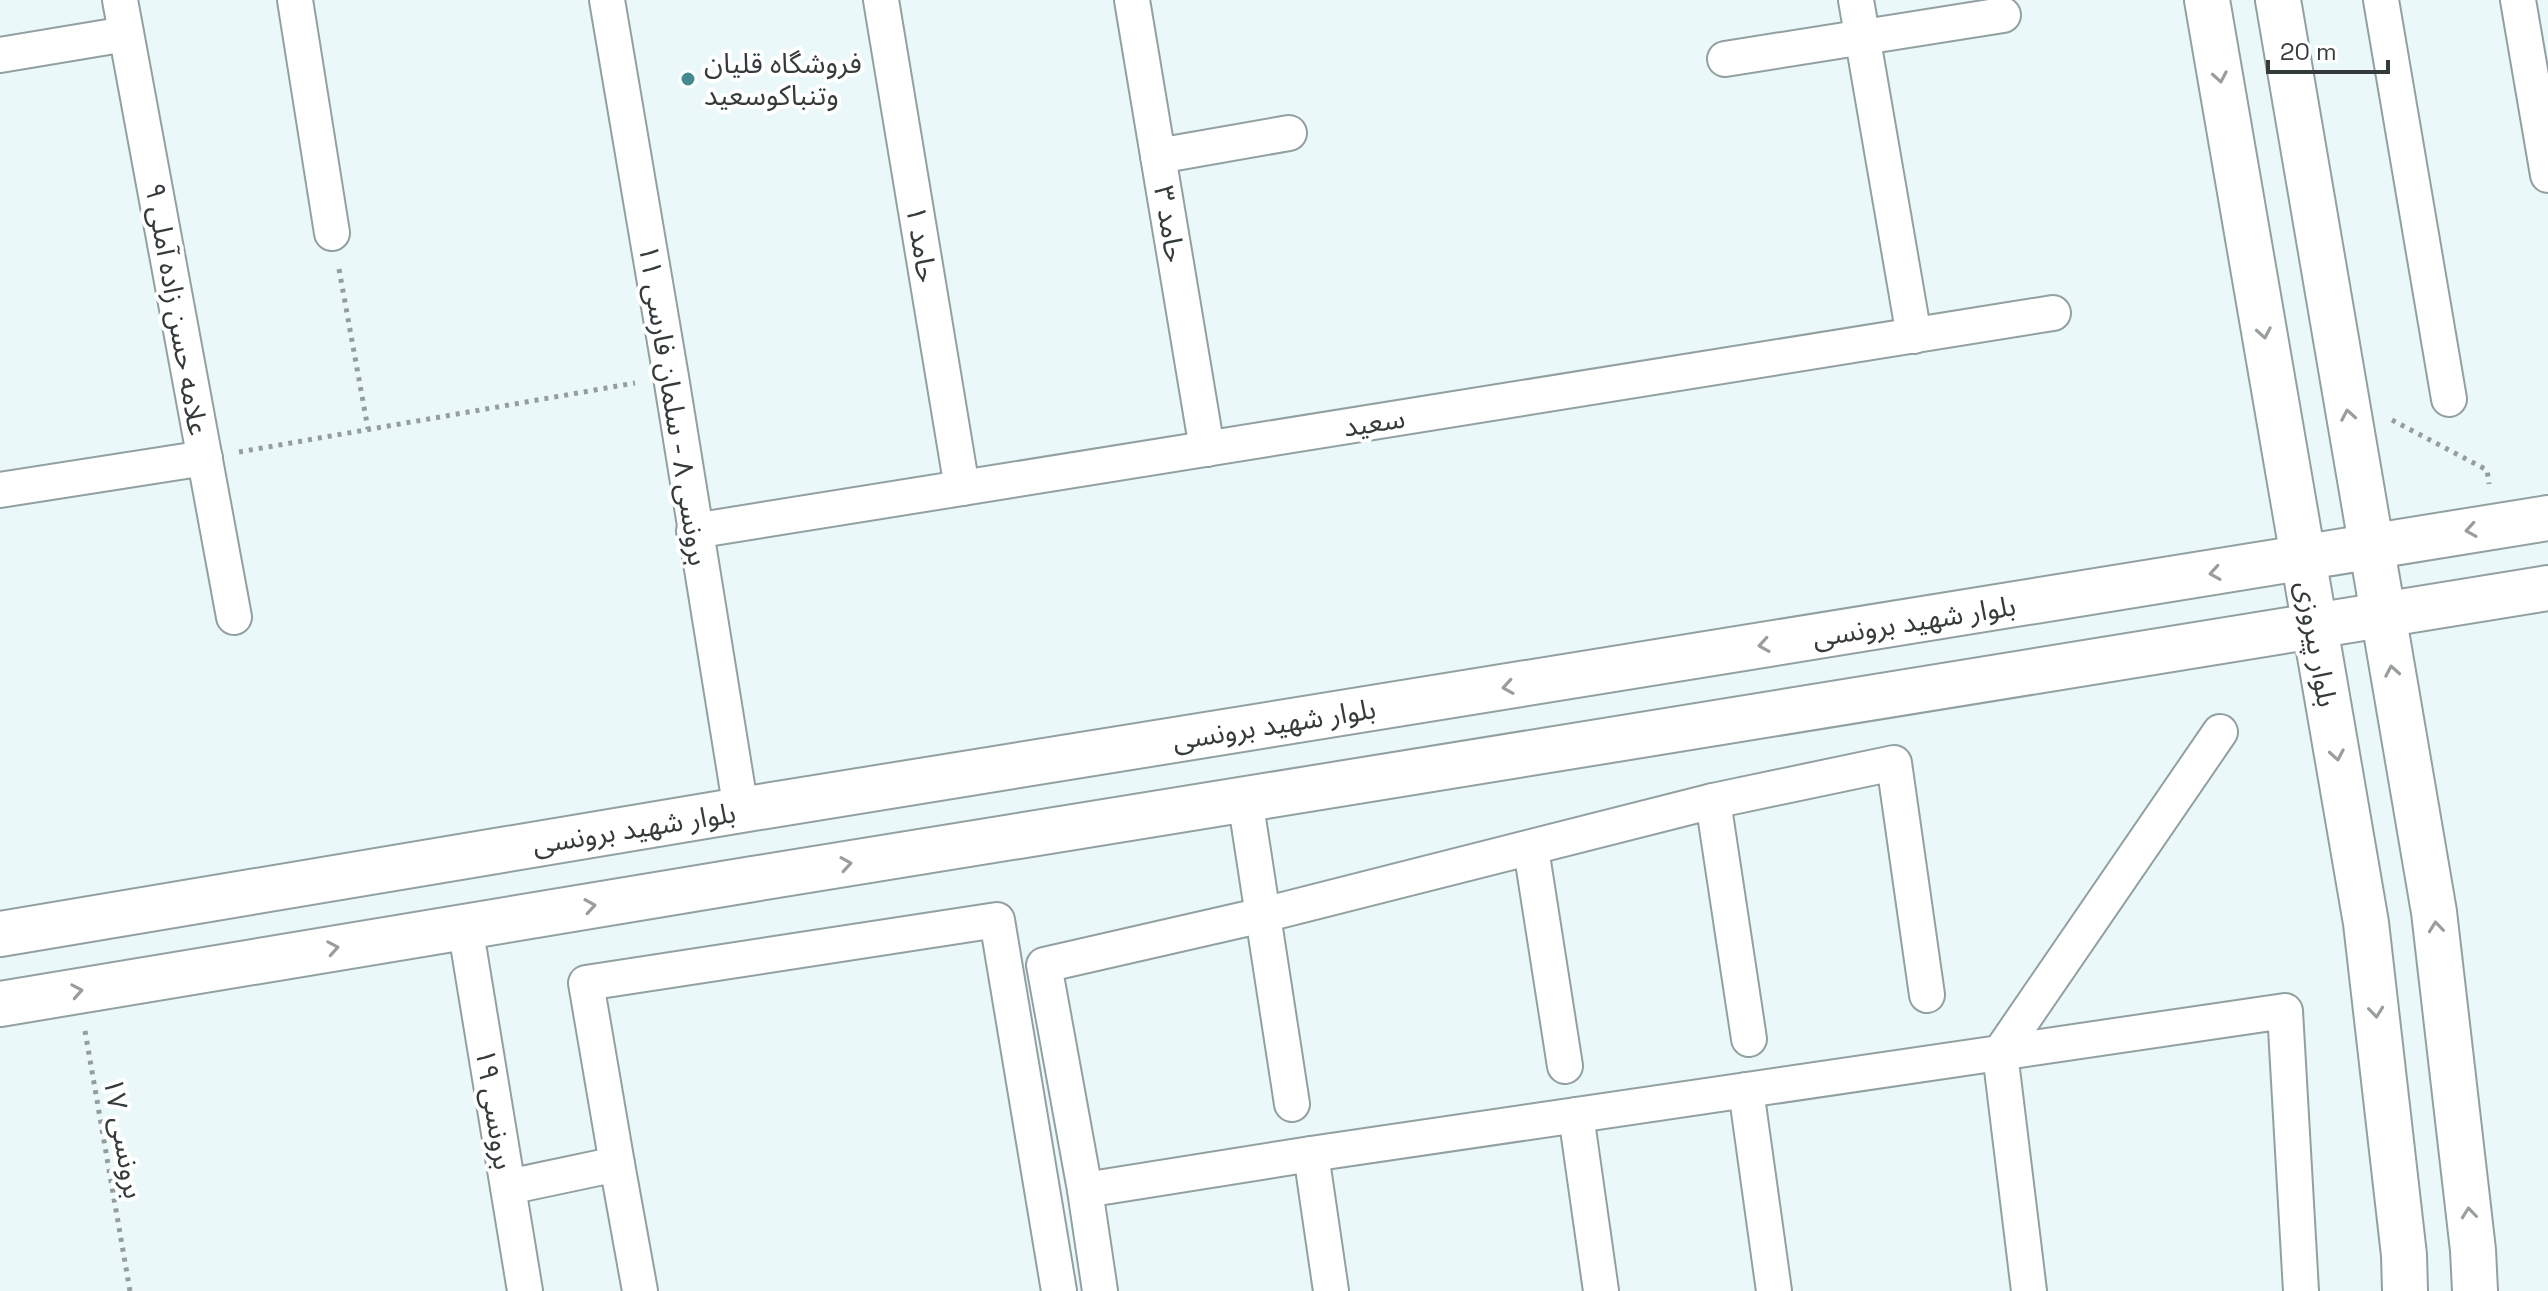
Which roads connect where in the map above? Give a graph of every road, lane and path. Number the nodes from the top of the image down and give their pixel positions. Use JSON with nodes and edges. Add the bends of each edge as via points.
{"nodes":[{"id":1,"x":120,"y":0,"type":"edge"},
{"id":2,"x":295,"y":0,"type":"edge"},
{"id":3,"x":607,"y":0,"type":"edge"},
{"id":4,"x":881,"y":0,"type":"edge"},
{"id":5,"x":1132,"y":0,"type":"edge"},
{"id":6,"x":1856,"y":0,"type":"edge"},
{"id":7,"x":2207,"y":0,"type":"edge"},
{"id":8,"x":2278,"y":0,"type":"edge"},
{"id":9,"x":2381,"y":0,"type":"edge"},
{"id":10,"x":2518,"y":0,"type":"edge"},
{"id":11,"x":2003,"y":15,"type":"dead end"},
{"id":12,"x":126,"y":34,"type":"junction"},
{"id":13,"x":1863,"y":38,"type":"junction"},
{"id":14,"x":0,"y":55,"type":"edge"},
{"id":15,"x":1725,"y":59,"type":"dead end"},
{"id":16,"x":1289,"y":133,"type":"dead end"},
{"id":17,"x":1158,"y":156,"type":"junction"},
{"id":18,"x":2548,"y":175,"type":"edge"},
{"id":19,"x":332,"y":233,"type":"joint"},
{"id":20,"x":2053,"y":313,"type":"dead end"},
{"id":21,"x":1914,"y":336,"type":"junction"},
{"id":22,"x":671,"y":377,"type":"junction"},
{"id":23,"x":2449,"y":399,"type":"dead end"},
{"id":24,"x":2350,"y":426,"type":"junction"},
{"id":25,"x":368,"y":429,"type":"junction"},
{"id":26,"x":1207,"y":449,"type":"junction"},
{"id":27,"x":205,"y":458,"type":"junction"},
{"id":28,"x":962,"y":488,"type":"junction"},
{"id":29,"x":0,"y":490,"type":"edge"},
{"id":30,"x":2548,"y":518,"type":"edge"},
{"id":31,"x":2496,"y":526,"type":"junction"},
{"id":32,"x":694,"y":531,"type":"junction"},
{"id":33,"x":2370,"y":547,"type":"junction"},
{"id":34,"x":2302,"y":559,"type":"junction"},
{"id":35,"x":2548,"y":588,"type":"edge"},
{"id":36,"x":2382,"y":616,"type":"junction"},
{"id":37,"x":234,"y":617,"type":"dead end"},
{"id":38,"x":2314,"y":627,"type":"junction"},
{"id":39,"x":2220,"y":732,"type":"dead end"},
{"id":40,"x":1245,"y":799,"type":"junction"},
{"id":41,"x":1713,"y":801,"type":"junction"},
{"id":42,"x":741,"y":810,"type":"junction"},
{"id":43,"x":1531,"y":849,"type":"junction"},
{"id":44,"x":1263,"y":915,"type":"junction"},
{"id":45,"x":465,"y":926,"type":"junction"},
{"id":46,"x":0,"y":934,"type":"edge"},
{"id":47,"x":77,"y":991,"type":"junction"},
{"id":48,"x":1927,"y":995,"type":"dead end"},
{"id":49,"x":0,"y":1004,"type":"edge"},
{"id":50,"x":1749,"y":1039,"type":"dead end"},
{"id":51,"x":2000,"y":1053,"type":"junction"},
{"id":52,"x":1565,"y":1066,"type":"dead end"},
{"id":53,"x":1746,"y":1090,"type":"junction"},
{"id":54,"x":1292,"y":1104,"type":"dead end"},
{"id":55,"x":1576,"y":1115,"type":"junction"},
{"id":56,"x":1311,"y":1154,"type":"junction"},
{"id":57,"x":617,"y":1164,"type":"junction"},
{"id":58,"x":508,"y":1187,"type":"junction"},
{"id":59,"x":1085,"y":1190,"type":"junction"},
{"id":60,"x":130,"y":1291,"type":"edge"},
{"id":61,"x":525,"y":1291,"type":"edge"},
{"id":62,"x":640,"y":1291,"type":"edge"},
{"id":63,"x":1059,"y":1291,"type":"edge"},
{"id":64,"x":1100,"y":1291,"type":"edge"},
{"id":65,"x":1331,"y":1291,"type":"edge"},
{"id":66,"x":1601,"y":1291,"type":"edge"},
{"id":67,"x":1774,"y":1291,"type":"edge"},
{"id":68,"x":2029,"y":1291,"type":"edge"},
{"id":69,"x":2301,"y":1291,"type":"edge"},
{"id":70,"x":2405,"y":1291,"type":"edge"},
{"id":71,"x":2475,"y":1291,"type":"edge"}],
"edges":[{"from":1,"to":12,"type":"street","name":"علامه حسن زاده آملی ۹"},
{"from":2,"to":19,"type":"street"},
{"from":3,"to":22,"type":"street","name":"برونسی ۸ - سلمان فارسی ۱۱"},
{"from":4,"to":28,"type":"street","name":"حامد ۱"},
{"from":5,"to":17,"type":"street","name":"حامد ۳"},
{"from":6,"to":13,"type":"street"},
{"from":7,"to":34,"type":"street","name":"بلوار پیروزی","one_way":true},
{"from":24,"to":8,"type":"street","one_way":true},
{"from":9,"to":23,"type":"street"},
{"from":10,"to":18,"type":"street"},
{"from":11,"to":13,"type":"street"},
{"from":12,"to":14,"type":"street"},
{"from":12,"to":27,"type":"street","name":"علامه حسن زاده آملی ۹"},
{"from":13,"to":15,"type":"street"},
{"from":13,"to":21,"type":"street"},
{"from":16,"to":17,"type":"street"},
{"from":17,"to":26,"type":"street","name":"حامد ۳"},
{"from":19,"to":25,"type":"path"},
{"from":20,"to":21,"type":"street","name":"سعید"},
{"from":21,"to":26,"type":"street","name":"سعید"},
{"from":22,"to":25,"type":"path"},
{"from":22,"to":32,"type":"street","name":"برونسی ۸ - سلمان فارسی ۱۱"},
{"from":24,"to":31,"type":"path","via":[[2387,417],[2487,470]]},
{"from":24,"to":33,"type":"street"},
{"from":25,"to":27,"type":"path"},
{"from":26,"to":28,"type":"street","name":"سعید"},
{"from":27,"to":29,"type":"street"},
{"from":27,"to":37,"type":"street","name":"علامه حسن زاده آملی ۹"},
{"from":28,"to":32,"type":"street","name":"سعید"},
{"from":30,"to":31,"type":"street","name":"بلوار شهید برونسی"},
{"from":31,"to":33,"type":"street","name":"بلوار شهید برونسی","one_way":true},
{"from":32,"to":42,"type":"street","name":"برونسی ۸ - سلمان فارسی ۱۱"},
{"from":33,"to":34,"type":"street","name":"بلوار شهید برونسی"},
{"from":33,"to":36,"type":"street"},
{"from":34,"to":38,"type":"street","name":"بلوار پیروزی"},
{"from":34,"to":42,"type":"street","name":"بلوار شهید برونسی","one_way":true},
{"from":35,"to":36,"type":"street"},
{"from":36,"to":38,"type":"street"},
{"from":71,"to":36,"type":"street","one_way":true,"via":[[2434,912]]},
{"from":38,"to":40,"type":"street"},
{"from":38,"to":70,"type":"street","name":"بلوار پیروزی","one_way":true,"via":[[2366,923]]},
{"from":39,"to":51,"type":"street"},
{"from":40,"to":44,"type":"street"},
{"from":45,"to":40,"type":"street","one_way":true},
{"from":41,"to":43,"type":"street"},
{"from":41,"to":48,"type":"street","via":[[1894,763]]},
{"from":41,"to":50,"type":"street"},
{"from":42,"to":46,"type":"street","name":"بلوار شهید برونسی"},
{"from":43,"to":44,"type":"street"},
{"from":43,"to":52,"type":"street"},
{"from":44,"to":54,"type":"street"},
{"from":44,"to":59,"type":"street","via":[[1044,965]]},
{"from":47,"to":45,"type":"street","one_way":true},
{"from":45,"to":58,"type":"street","name":"برونسی ۱۹"},
{"from":49,"to":47,"type":"street","one_way":true},
{"from":47,"to":60,"type":"path","name":"برونسی ۱۷"},
{"from":51,"to":53,"type":"street"},
{"from":51,"to":68,"type":"street"},
{"from":51,"to":69,"type":"street","via":[[2285,1011]]},
{"from":53,"to":55,"type":"street"},
{"from":53,"to":67,"type":"street"},
{"from":55,"to":56,"type":"street"},
{"from":55,"to":66,"type":"street"},
{"from":56,"to":59,"type":"street"},
{"from":56,"to":65,"type":"street"},
{"from":57,"to":58,"type":"street"},
{"from":57,"to":62,"type":"street"},
{"from":57,"to":63,"type":"street","via":[[586,983],[997,920]]},
{"from":58,"to":61,"type":"street","name":"برونسی ۱۹"},
{"from":59,"to":64,"type":"street"}]}
